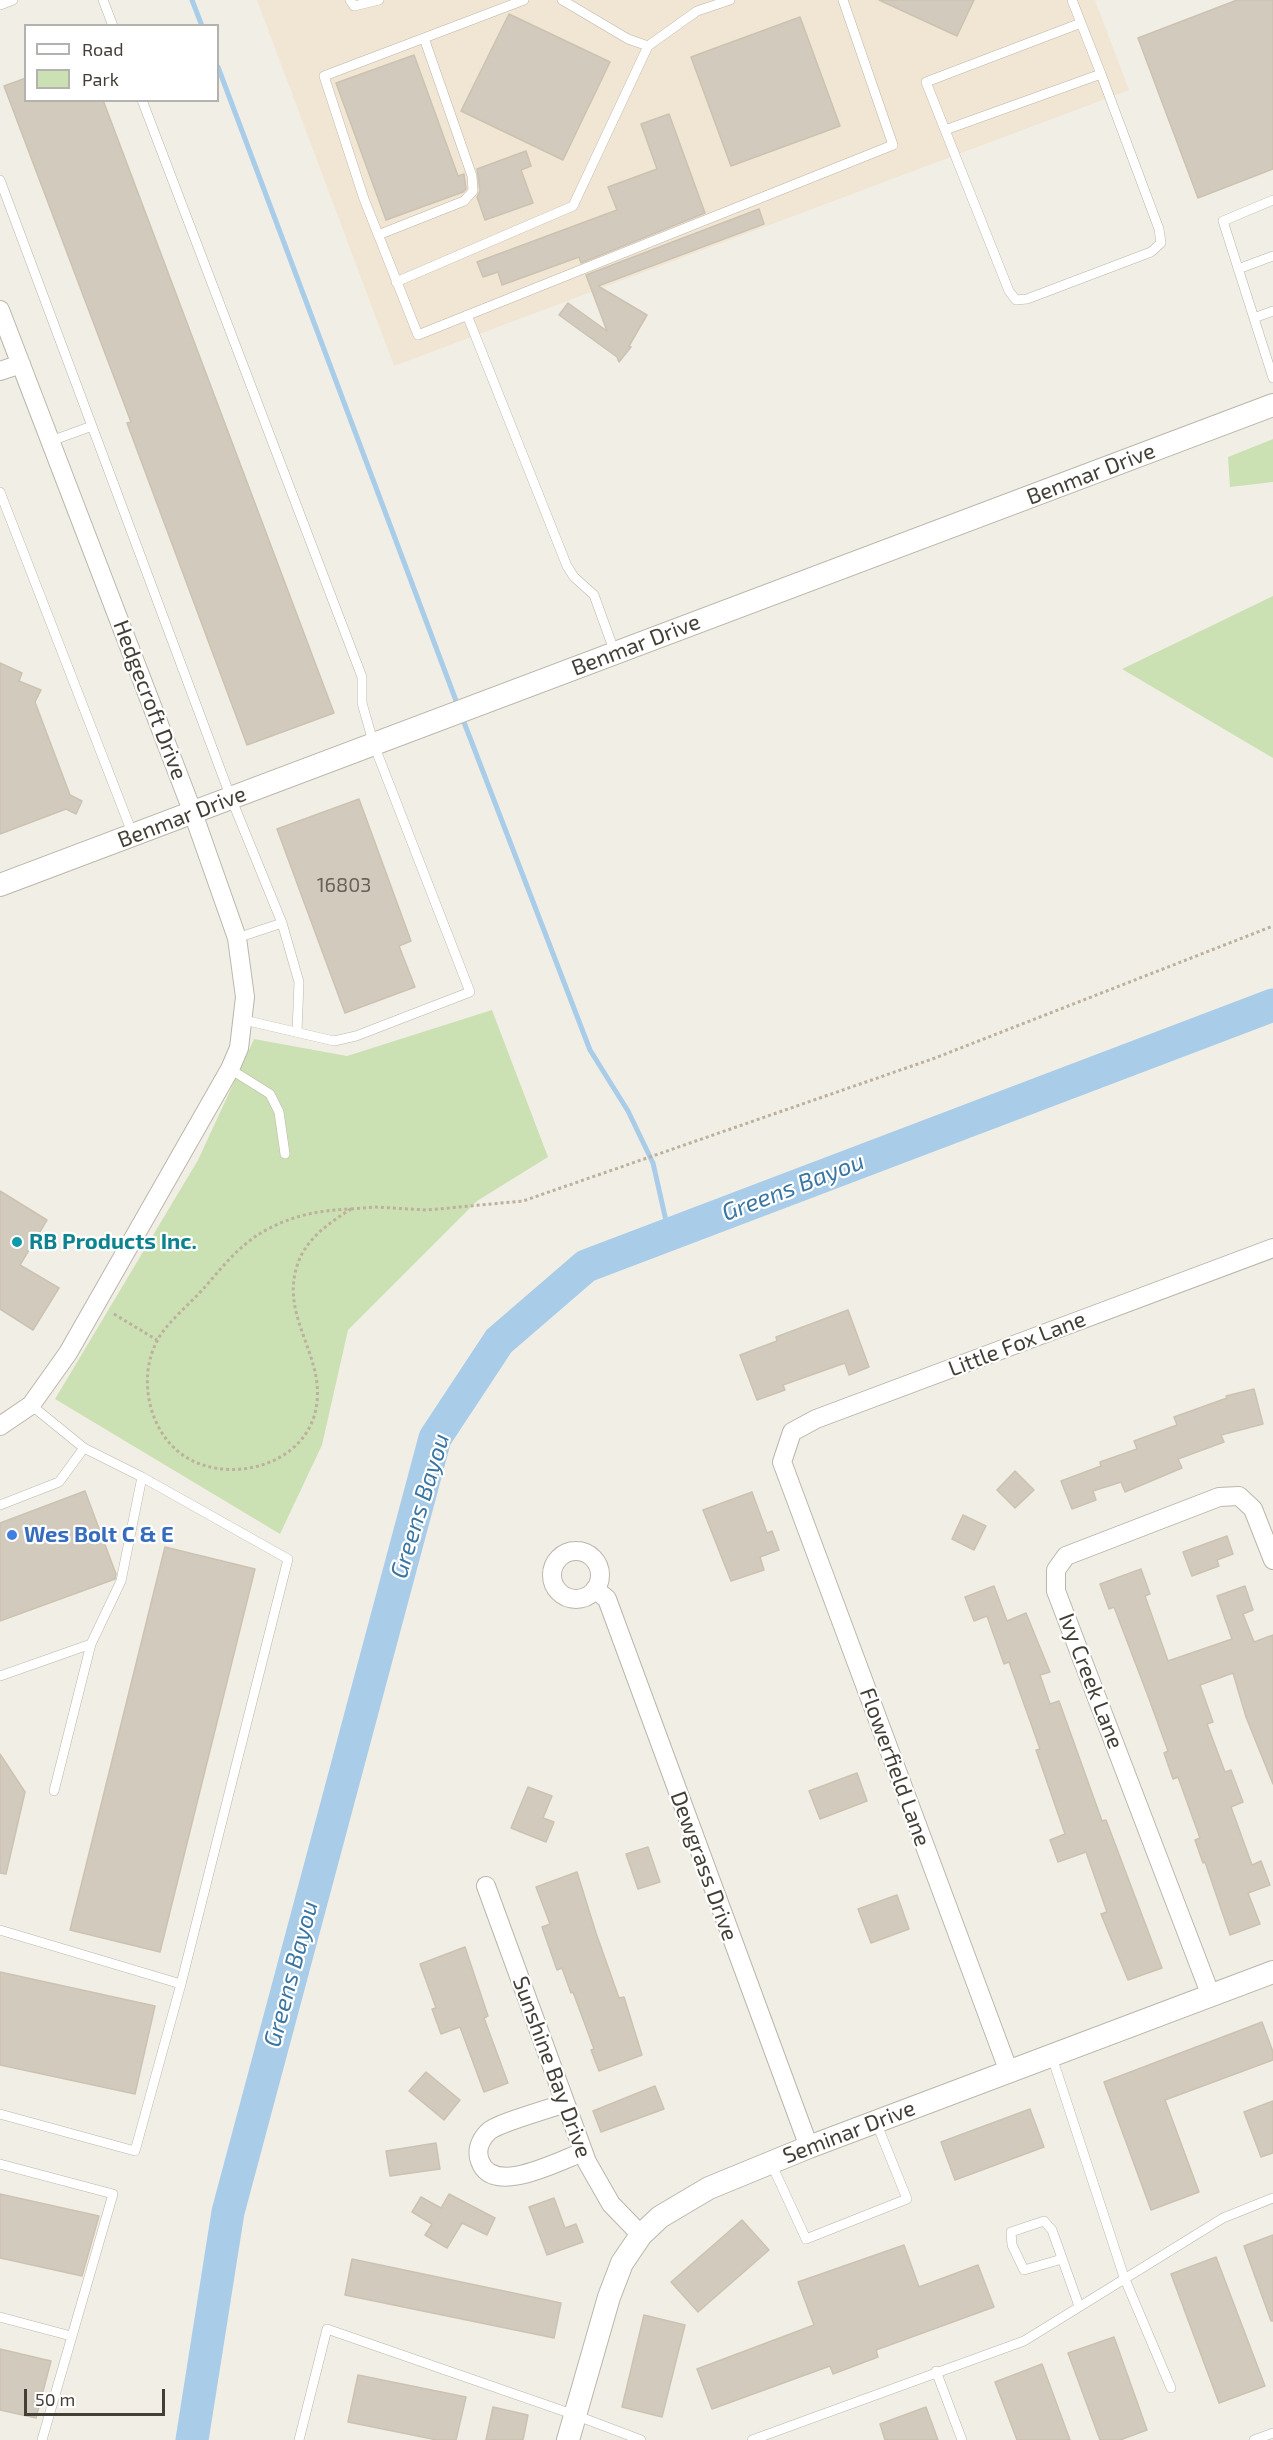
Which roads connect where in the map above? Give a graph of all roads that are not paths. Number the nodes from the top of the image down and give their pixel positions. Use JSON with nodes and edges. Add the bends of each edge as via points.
{"nodes":[{"id":1,"x":13,"y":0,"type":"edge"},
{"id":2,"x":103,"y":0,"type":"edge"},
{"id":3,"x":350,"y":0,"type":"edge"},
{"id":4,"x":379,"y":0,"type":"edge"},
{"id":5,"x":524,"y":0,"type":"edge"},
{"id":6,"x":562,"y":0,"type":"edge"},
{"id":7,"x":730,"y":0,"type":"edge"},
{"id":8,"x":843,"y":0,"type":"edge"},
{"id":9,"x":1072,"y":0,"type":"edge"},
{"id":10,"x":0,"y":5,"type":"edge"},
{"id":11,"x":1081,"y":23,"type":"junction"},
{"id":12,"x":112,"y":24,"type":"edge"},
{"id":13,"x":424,"y":38,"type":"junction"},
{"id":14,"x":648,"y":46,"type":"junction"},
{"id":15,"x":1101,"y":74,"type":"junction"},
{"id":16,"x":143,"y":102,"type":"edge"},
{"id":17,"x":945,"y":130,"type":"junction"},
{"id":18,"x":0,"y":180,"type":"edge"},
{"id":19,"x":1273,"y":200,"type":"edge"},
{"id":20,"x":378,"y":235,"type":"junction"},
{"id":21,"x":1273,"y":256,"type":"edge"},
{"id":22,"x":1238,"y":269,"type":"junction"},
{"id":23,"x":396,"y":282,"type":"junction"},
{"id":24,"x":0,"y":310,"type":"edge"},
{"id":25,"x":1273,"y":311,"type":"edge"},
{"id":26,"x":467,"y":315,"type":"junction"},
{"id":27,"x":1254,"y":318,"type":"junction"},
{"id":28,"x":21,"y":364,"type":"junction"},
{"id":29,"x":0,"y":371,"type":"edge"},
{"id":30,"x":1273,"y":378,"type":"edge"},
{"id":31,"x":1273,"y":405,"type":"edge"},
{"id":32,"x":92,"y":426,"type":"junction"},
{"id":33,"x":51,"y":441,"type":"junction"},
{"id":34,"x":0,"y":492,"type":"edge"},
{"id":35,"x":615,"y":653,"type":"junction"},
{"id":36,"x":374,"y":745,"type":"junction"},
{"id":37,"x":231,"y":798,"type":"junction"},
{"id":38,"x":193,"y":813,"type":"junction"},
{"id":39,"x":133,"y":835,"type":"junction"},
{"id":40,"x":0,"y":885,"type":"edge"},
{"id":41,"x":282,"y":923,"type":"junction"},
{"id":42,"x":237,"y":938,"type":"junction"},
{"id":43,"x":244,"y":1020,"type":"junction"},
{"id":44,"x":297,"y":1032,"type":"junction"},
{"id":45,"x":230,"y":1069,"type":"junction"},
{"id":46,"x":285,"y":1154,"type":"dead end"},
{"id":47,"x":1273,"y":1248,"type":"edge"},
{"id":48,"x":31,"y":1405,"type":"junction"},
{"id":49,"x":0,"y":1426,"type":"edge"},
{"id":50,"x":84,"y":1448,"type":"junction"},
{"id":51,"x":782,"y":1462,"type":"joint"},
{"id":52,"x":142,"y":1477,"type":"junction"},
{"id":53,"x":0,"y":1505,"type":"edge"},
{"id":54,"x":1273,"y":1560,"type":"edge"},
{"id":55,"x":595,"y":1589,"type":"dead end"},
{"id":56,"x":91,"y":1644,"type":"junction"},
{"id":57,"x":0,"y":1676,"type":"edge"},
{"id":58,"x":54,"y":1791,"type":"dead end"},
{"id":59,"x":486,"y":1886,"type":"dead end"},
{"id":60,"x":0,"y":1930,"type":"edge"},
{"id":61,"x":1273,"y":1972,"type":"edge"},
{"id":62,"x":182,"y":1984,"type":"junction"},
{"id":63,"x":1211,"y":1996,"type":"junction"},
{"id":64,"x":1052,"y":2057,"type":"junction"},
{"id":65,"x":1009,"y":2072,"type":"junction"},
{"id":66,"x":565,"y":2103,"type":"junction"},
{"id":67,"x":0,"y":2114,"type":"edge"},
{"id":68,"x":876,"y":2122,"type":"junction"},
{"id":69,"x":809,"y":2147,"type":"junction"},
{"id":70,"x":583,"y":2152,"type":"junction"},
{"id":71,"x":771,"y":2163,"type":"junction"},
{"id":72,"x":0,"y":2164,"type":"edge"},
{"id":73,"x":1273,"y":2198,"type":"edge"},
{"id":74,"x":641,"y":2235,"type":"junction"},
{"id":75,"x":1062,"y":2259,"type":"junction"},
{"id":76,"x":1124,"y":2277,"type":"junction"},
{"id":77,"x":1079,"y":2306,"type":"junction"},
{"id":78,"x":0,"y":2317,"type":"edge"},
{"id":79,"x":71,"y":2336,"type":"junction"},
{"id":80,"x":936,"y":2371,"type":"junction"},
{"id":81,"x":1171,"y":2388,"type":"dead end"},
{"id":82,"x":575,"y":2415,"type":"junction"},
{"id":83,"x":1273,"y":2433,"type":"edge"},
{"id":84,"x":42,"y":2440,"type":"edge"},
{"id":85,"x":299,"y":2440,"type":"edge"},
{"id":86,"x":568,"y":2440,"type":"edge"},
{"id":87,"x":641,"y":2440,"type":"edge"},
{"id":88,"x":752,"y":2440,"type":"edge"},
{"id":89,"x":962,"y":2440,"type":"edge"},
{"id":90,"x":1254,"y":2440,"type":"edge"}],
"edges":[{"from":1,"to":10,"type":"lane"},
{"from":2,"to":12,"type":"lane"},
{"from":3,"to":4,"type":"lane","via":[[354,6]]},
{"from":5,"to":13,"type":"lane"},
{"from":6,"to":14,"type":"lane","via":[[628,39]]},
{"from":7,"to":14,"type":"lane","via":[[697,11]]},
{"from":8,"to":26,"type":"lane","via":[[893,145]]},
{"from":9,"to":11,"type":"lane"},
{"from":11,"to":15,"type":"lane"},
{"from":11,"to":17,"type":"lane","via":[[926,82]]},
{"from":13,"to":20,"type":"lane","via":[[472,176],[473,191],[464,201]]},
{"from":13,"to":20,"type":"lane","via":[[324,76]]},
{"from":14,"to":23,"type":"lane","via":[[573,206]]},
{"from":15,"to":17,"type":"lane"},
{"from":15,"to":17,"type":"lane","via":[[1161,243],[1151,252],[1027,299],[1016,300],[1009,291]]},
{"from":16,"to":36,"type":"lane","via":[[362,677],[362,703]]},
{"from":18,"to":32,"type":"lane"},
{"from":19,"to":22,"type":"lane","via":[[1223,220]]},
{"from":20,"to":23,"type":"lane"},
{"from":21,"to":22,"type":"lane"},
{"from":22,"to":27,"type":"lane"},
{"from":23,"to":26,"type":"lane","via":[[417,335]]},
{"from":24,"to":28,"type":"street","name":"Hedgecroft Drive"},
{"from":25,"to":27,"type":"lane"},
{"from":26,"to":35,"type":"lane","via":[[567,566],[594,595]]},
{"from":27,"to":30,"type":"lane"},
{"from":28,"to":29,"type":"street"},
{"from":28,"to":33,"type":"street","name":"Hedgecroft Drive"},
{"from":31,"to":35,"type":"street","name":"Benmar Drive"},
{"from":32,"to":33,"type":"lane"},
{"from":32,"to":37,"type":"lane"},
{"from":33,"to":38,"type":"street","name":"Hedgecroft Drive"},
{"from":34,"to":39,"type":"lane"},
{"from":35,"to":36,"type":"street","name":"Benmar Drive"},
{"from":36,"to":37,"type":"street","name":"Benmar Drive"},
{"from":36,"to":44,"type":"lane","via":[[470,992],[356,1036],[334,1041]]},
{"from":37,"to":38,"type":"street","name":"Benmar Drive"},
{"from":37,"to":41,"type":"lane"},
{"from":38,"to":39,"type":"street","name":"Benmar Drive"},
{"from":38,"to":42,"type":"street","name":"Hedgecroft Drive"},
{"from":39,"to":40,"type":"street","name":"Benmar Drive"},
{"from":41,"to":42,"type":"lane"},
{"from":41,"to":44,"type":"lane","via":[[299,982]]},
{"from":42,"to":43,"type":"street","name":"Hedgecroft Drive","via":[[243,969]]},
{"from":43,"to":44,"type":"lane"},
{"from":43,"to":45,"type":"street","name":"Hedgecroft Drive"},
{"from":45,"to":46,"type":"lane","via":[[270,1094],[279,1112]]},
{"from":45,"to":48,"type":"street","name":"Hedgecroft Drive","via":[[68,1353]]},
{"from":47,"to":51,"type":"street","name":"Little Fox Lane","via":[[816,1419],[792,1432]]},
{"from":48,"to":49,"type":"street"},
{"from":48,"to":50,"type":"lane"},
{"from":50,"to":52,"type":"lane"},
{"from":50,"to":53,"type":"lane","via":[[59,1482]]},
{"from":51,"to":65,"type":"street","name":"Flowerfield Lane"},
{"from":52,"to":56,"type":"lane","via":[[121,1581]]},
{"from":52,"to":62,"type":"lane","via":[[288,1559]]},
{"from":54,"to":63,"type":"street","name":"Ivy Creek Lane","via":[[1253,1509],[1239,1496],[1219,1497],[1066,1556],[1056,1570],[1056,1591]]},
{"from":55,"to":69,"type":"street","name":"Dewgrass Drive","via":[[607,1599]]},
{"from":56,"to":57,"type":"lane"},
{"from":56,"to":58,"type":"lane"},
{"from":59,"to":66,"type":"street","name":"Sunshine Bay Drive"},
{"from":60,"to":62,"type":"lane"},
{"from":61,"to":63,"type":"street","name":"Seminar Drive"},
{"from":62,"to":67,"type":"lane","via":[[135,2151]]},
{"from":63,"to":64,"type":"street","name":"Seminar Drive"},
{"from":64,"to":65,"type":"street","name":"Seminar Drive"},
{"from":64,"to":76,"type":"lane"},
{"from":65,"to":68,"type":"street","name":"Seminar Drive"},
{"from":66,"to":70,"type":"street","name":"Sunshine Bay Drive"},
{"from":66,"to":70,"type":"street","via":[[488,2132],[479,2145],[480,2164],[491,2176],[510,2178]]},
{"from":68,"to":69,"type":"street","name":"Seminar Drive"},
{"from":68,"to":71,"type":"lane","via":[[907,2199],[806,2239]]},
{"from":69,"to":71,"type":"street","name":"Seminar Drive"},
{"from":70,"to":74,"type":"street","name":"Sunshine Bay Drive","via":[[611,2204]]},
{"from":71,"to":74,"type":"street","name":"Seminar Drive","via":[[683,2202]]},
{"from":72,"to":79,"type":"lane","via":[[113,2194]]},
{"from":73,"to":76,"type":"lane","via":[[1222,2218]]},
{"from":74,"to":82,"type":"street","name":"Seminar Drive","via":[[622,2263],[609,2297]]},
{"from":75,"to":75,"type":"lane","via":[[1052,2230],[1044,2221],[1011,2232],[1012,2245],[1024,2270]]},
{"from":75,"to":77,"type":"lane"},
{"from":76,"to":77,"type":"lane"},
{"from":76,"to":81,"type":"lane"},
{"from":77,"to":80,"type":"lane","via":[[1024,2341]]},
{"from":78,"to":79,"type":"lane"},
{"from":79,"to":84,"type":"lane"},
{"from":80,"to":88,"type":"lane"},
{"from":80,"to":89,"type":"lane"},
{"from":82,"to":85,"type":"lane","via":[[327,2330]]},
{"from":82,"to":86,"type":"street","name":"Seminar Drive"},
{"from":82,"to":87,"type":"lane"},
{"from":83,"to":90,"type":"lane"}]}
